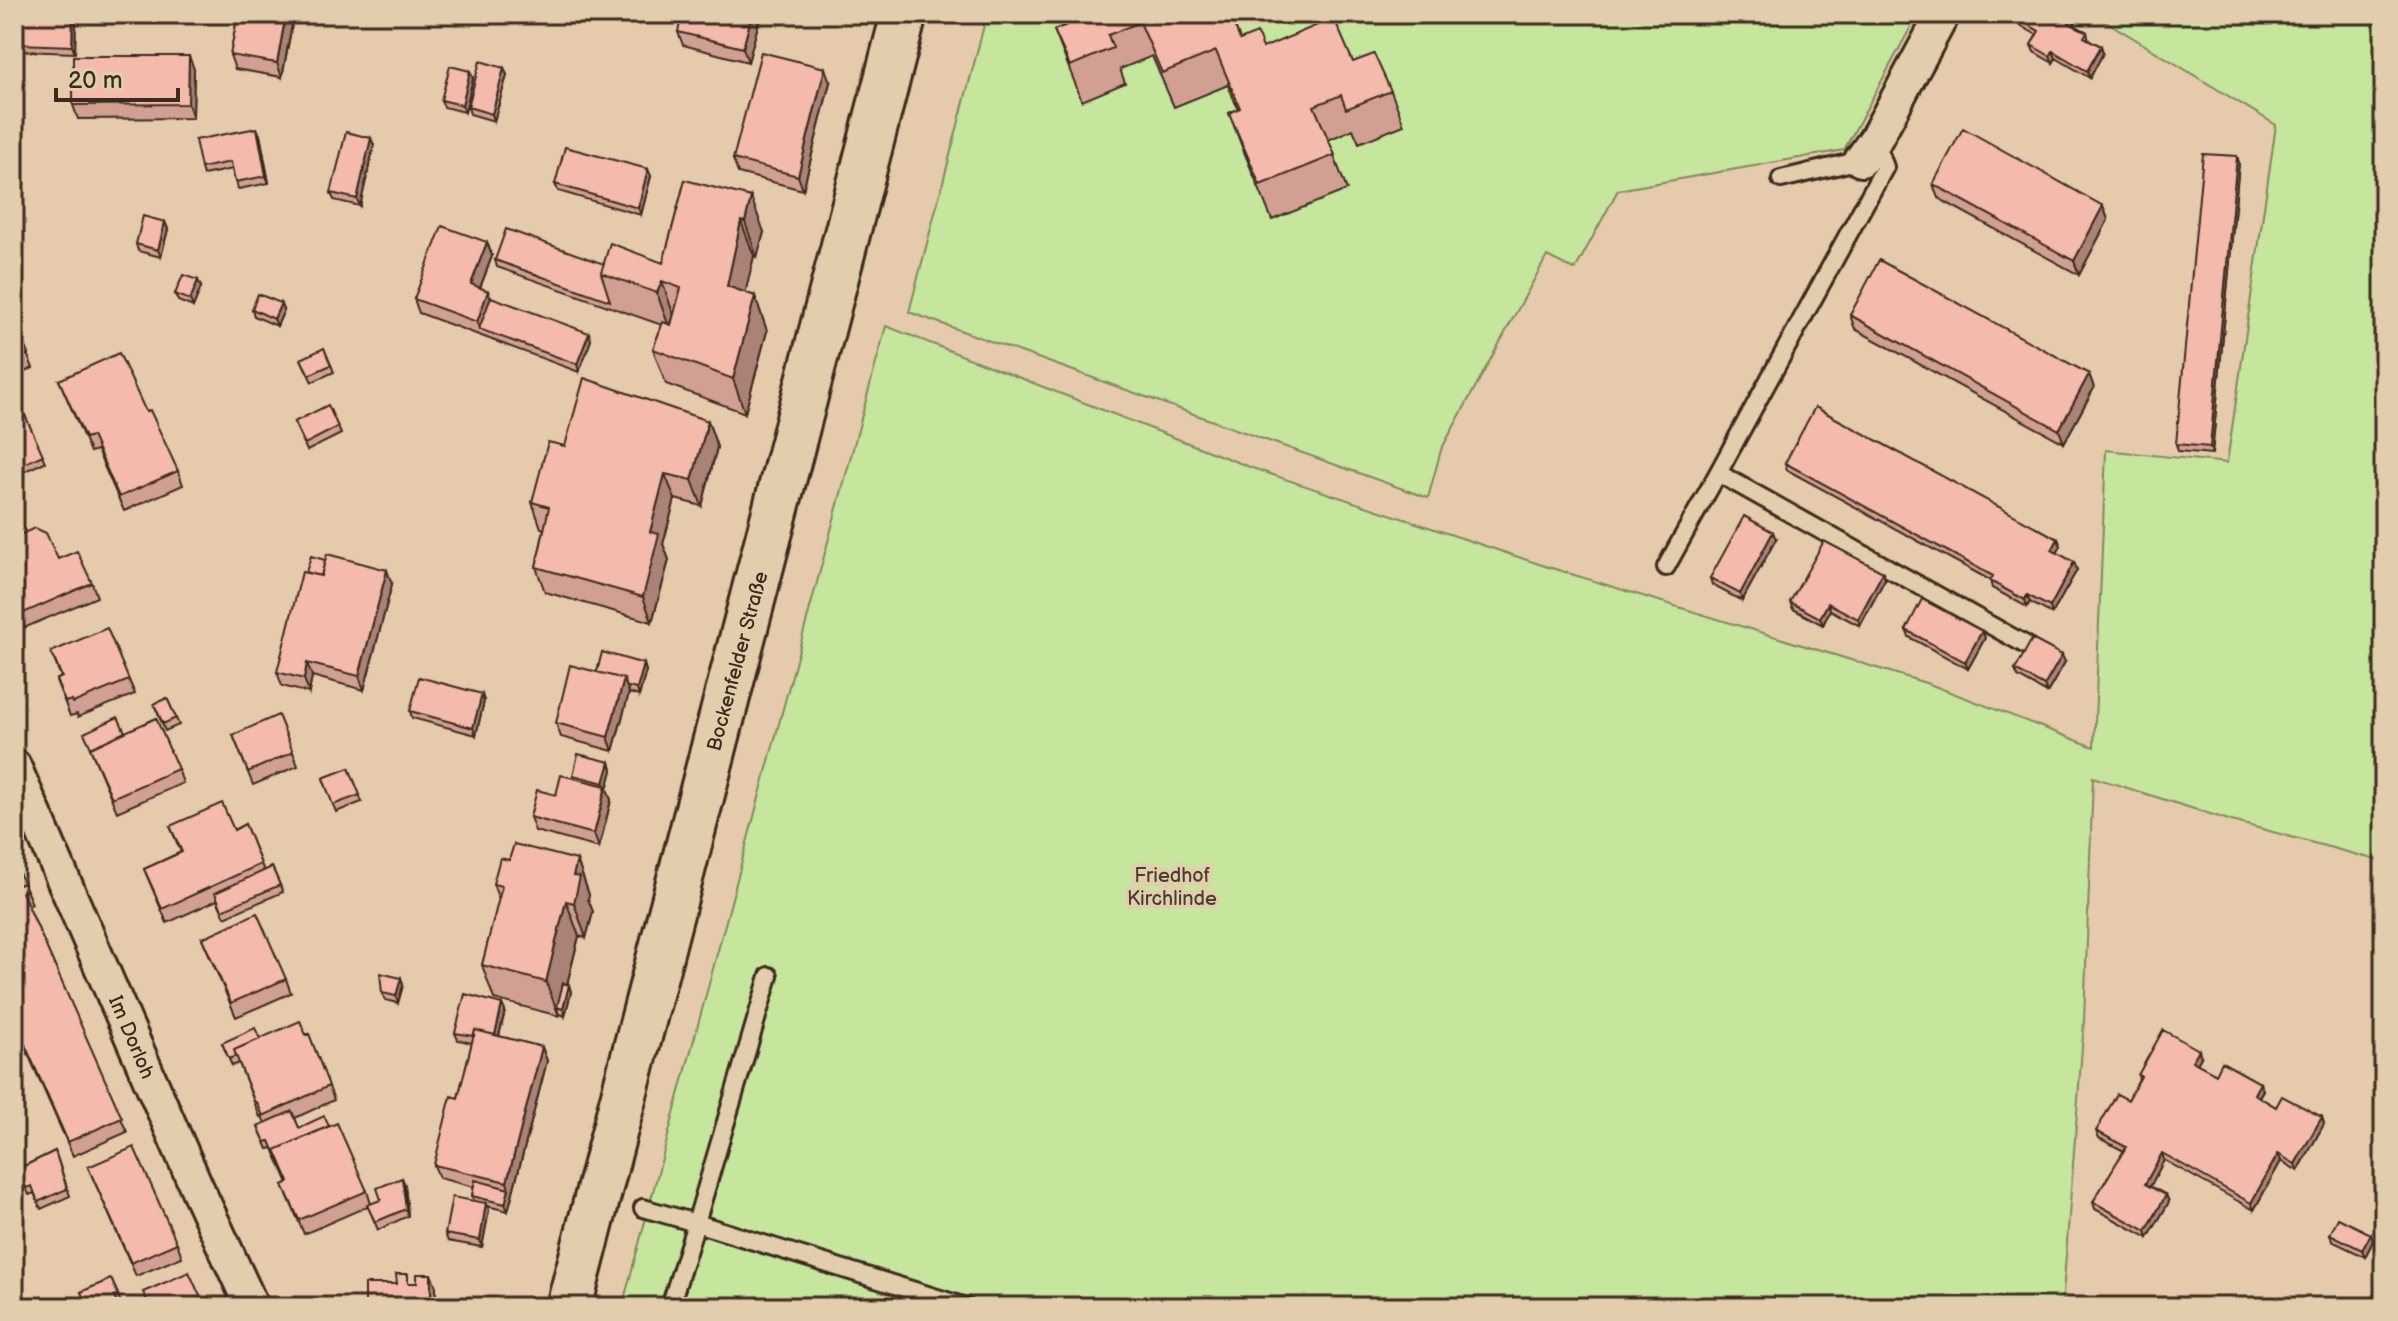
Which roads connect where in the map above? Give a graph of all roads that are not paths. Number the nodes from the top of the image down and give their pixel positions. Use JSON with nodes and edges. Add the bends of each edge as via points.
{"nodes":[{"id":1,"x":904,"y":14,"type":"edge"},
{"id":2,"x":1943,"y":14,"type":"edge"},
{"id":3,"x":1868,"y":150,"type":"junction"},
{"id":4,"x":1781,"y":179,"type":"dead end"},
{"id":5,"x":1718,"y":473,"type":"junction"},
{"id":6,"x":1666,"y":567,"type":"dead end"},
{"id":7,"x":2026,"y":645,"type":"edge"},
{"id":8,"x":14,"y":766,"type":"edge"},
{"id":9,"x":769,"y":976,"type":"dead end"},
{"id":10,"x":643,"y":1208,"type":"dead end"},
{"id":11,"x":696,"y":1223,"type":"junction"},
{"id":12,"x":252,"y":1307,"type":"edge"},
{"id":13,"x":569,"y":1307,"type":"edge"},
{"id":14,"x":670,"y":1307,"type":"edge"},
{"id":15,"x":966,"y":1307,"type":"edge"}],
"edges":[{"from":1,"to":13,"type":"main road","name":"Bockenfelder Straße"},
{"from":2,"to":3,"type":"street"},
{"from":3,"to":4,"type":"lane"},
{"from":3,"to":5,"type":"lane","via":[[1885,167]]},
{"from":5,"to":6,"type":"lane"},
{"from":5,"to":7,"type":"lane"},
{"from":8,"to":12,"type":"street","name":"Im Dorloh"},
{"from":9,"to":11,"type":"lane"},
{"from":10,"to":11,"type":"lane"},
{"from":11,"to":14,"type":"lane"},
{"from":11,"to":15,"type":"lane"}]}
